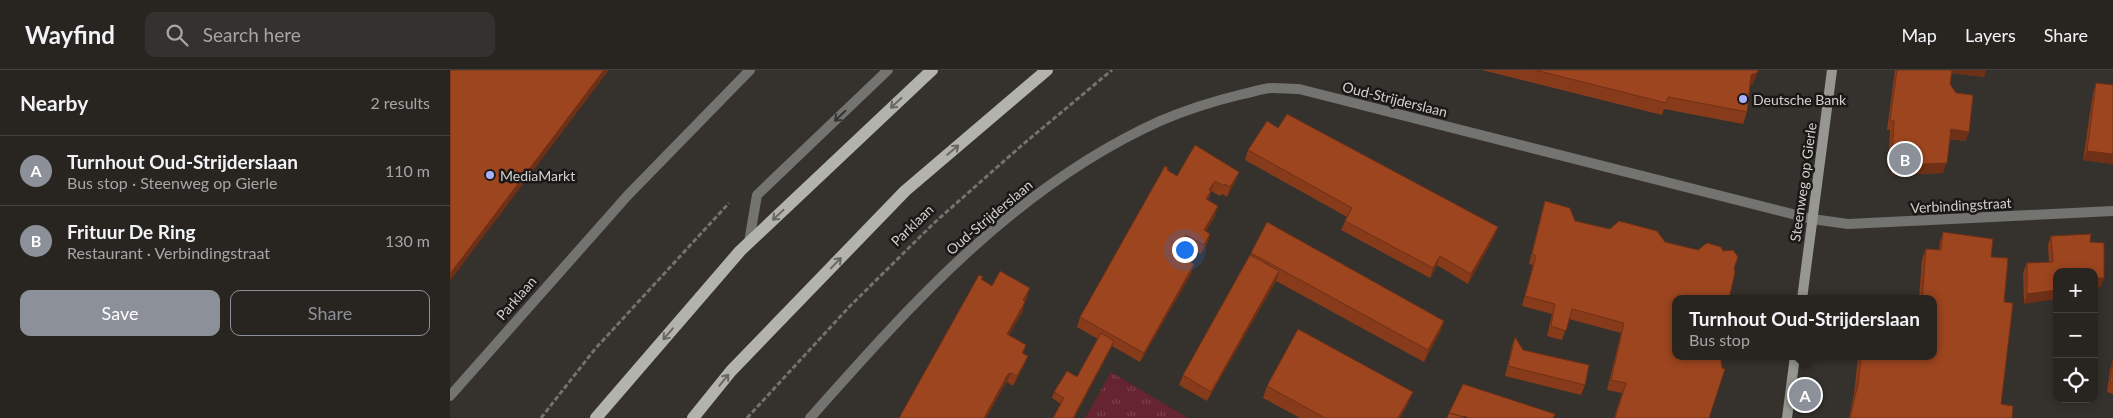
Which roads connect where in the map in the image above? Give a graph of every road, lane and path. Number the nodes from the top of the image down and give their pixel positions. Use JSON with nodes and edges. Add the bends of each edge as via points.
{"nodes":[{"id":1,"x":750,"y":70,"type":"edge"},
{"id":2,"x":888,"y":70,"type":"edge"},
{"id":3,"x":932,"y":70,"type":"edge"},
{"id":4,"x":1047,"y":70,"type":"edge"},
{"id":5,"x":1112,"y":70,"type":"edge"},
{"id":6,"x":1832,"y":70,"type":"edge"},
{"id":7,"x":731,"y":201,"type":"dead end"},
{"id":8,"x":2113,"y":211,"type":"edge"},
{"id":9,"x":1812,"y":219,"type":"junction"},
{"id":10,"x":749,"y":242,"type":"junction"},
{"id":11,"x":1802,"y":295,"type":"edge"},
{"id":12,"x":1794,"y":360,"type":"edge"},
{"id":13,"x":450,"y":396,"type":"edge"},
{"id":14,"x":540,"y":418,"type":"edge"},
{"id":15,"x":596,"y":418,"type":"edge"},
{"id":16,"x":693,"y":418,"type":"edge"},
{"id":17,"x":747,"y":418,"type":"edge"},
{"id":18,"x":810,"y":418,"type":"edge"},
{"id":19,"x":1787,"y":418,"type":"edge"}],
"edges":[{"from":1,"to":13,"type":"street","name":"Parklaan","via":[[628,194]]},
{"from":2,"to":10,"type":"street","one_way":true,"via":[[757,195]]},
{"from":3,"to":10,"type":"main road","one_way":true},
{"from":16,"to":4,"type":"main road","name":"Parklaan","one_way":true,"via":[[731,371],[905,191]]},
{"from":5,"to":17,"type":"path","name":"Parklaan","via":[[934,223],[849,307]]},
{"from":6,"to":9,"type":"street","name":"Steenweg op Gierle"},
{"from":7,"to":14,"type":"path","via":[[595,349]]},
{"from":8,"to":9,"type":"street","name":"Verbindingstraat","via":[[1848,224]]},
{"from":9,"to":11,"type":"street","name":"Steenweg op Gierle"},
{"from":9,"to":18,"type":"street","name":"Oud-Strijderslaan","via":[[1299,89],[1271,88],[1205,103],[1176,114],[1129,135],[1059,178],[959,258]]},
{"from":10,"to":15,"type":"main road","one_way":true},
{"from":12,"to":19,"type":"street"}]}
